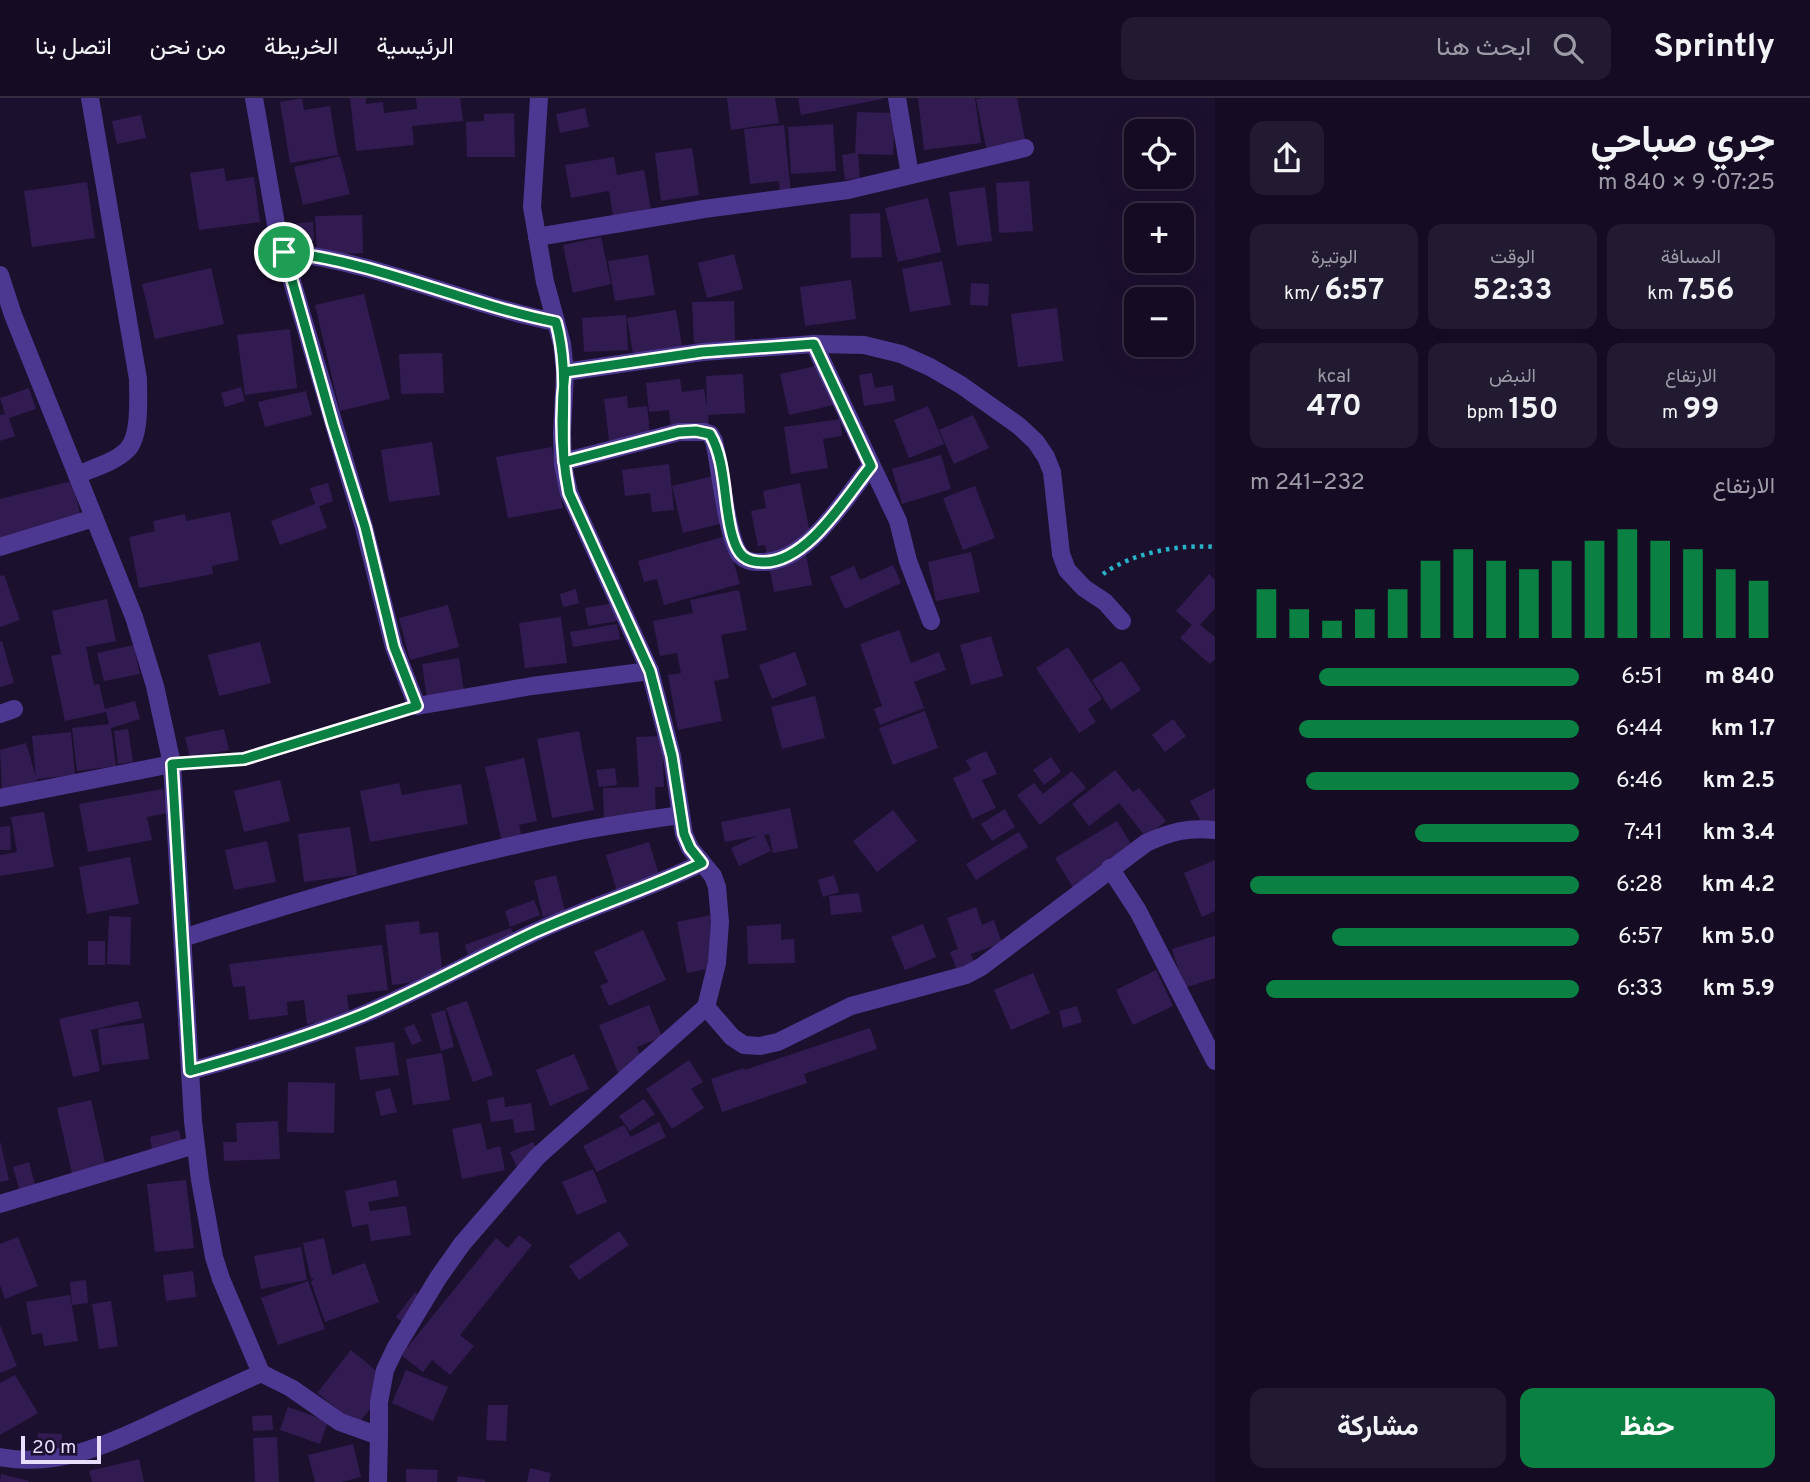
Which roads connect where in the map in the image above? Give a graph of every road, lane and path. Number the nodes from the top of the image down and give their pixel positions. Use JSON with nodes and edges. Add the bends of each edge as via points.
{"nodes":[{"id":1,"x":90,"y":98,"type":"edge"},
{"id":2,"x":254,"y":98,"type":"edge"},
{"id":3,"x":539,"y":98,"type":"edge"},
{"id":4,"x":897,"y":98,"type":"edge"},
{"id":5,"x":1025,"y":148,"type":"dead end"},
{"id":6,"x":910,"y":175,"type":"junction"},
{"id":7,"x":537,"y":237,"type":"junction"},
{"id":8,"x":284,"y":252,"type":"junction"},
{"id":9,"x":0,"y":275,"type":"edge"},
{"id":10,"x":556,"y":322,"type":"junction"},
{"id":11,"x":814,"y":344,"type":"junction"},
{"id":12,"x":565,"y":372,"type":"junction"},
{"id":13,"x":564,"y":462,"type":"junction"},
{"id":14,"x":871,"y":466,"type":"junction"},
{"id":15,"x":77,"y":475,"type":"junction"},
{"id":16,"x":94,"y":518,"type":"junction"},
{"id":17,"x":0,"y":547,"type":"edge"},
{"id":18,"x":1215,"y":547,"type":"edge"},
{"id":19,"x":1084,"y":589,"type":"junction"},
{"id":20,"x":931,"y":621,"type":"dead end"},
{"id":21,"x":1122,"y":621,"type":"dead end"},
{"id":22,"x":650,"y":671,"type":"junction"},
{"id":23,"x":417,"y":706,"type":"junction"},
{"id":24,"x":172,"y":764,"type":"junction"},
{"id":25,"x":0,"y":798,"type":"edge"},
{"id":26,"x":681,"y":815,"type":"junction"},
{"id":27,"x":1215,"y":830,"type":"edge"},
{"id":28,"x":702,"y":863,"type":"junction"},
{"id":29,"x":1110,"y":868,"type":"junction"},
{"id":30,"x":183,"y":938,"type":"junction"},
{"id":31,"x":706,"y":1007,"type":"junction"},
{"id":32,"x":1215,"y":1061,"type":"edge"},
{"id":33,"x":190,"y":1071,"type":"junction"},
{"id":34,"x":195,"y":1145,"type":"junction"},
{"id":35,"x":0,"y":1204,"type":"edge"},
{"id":36,"x":261,"y":1373,"type":"junction"},
{"id":37,"x":379,"y":1436,"type":"junction"},
{"id":38,"x":0,"y":1457,"type":"edge"},
{"id":39,"x":378,"y":1482,"type":"edge"}],
"edges":[{"from":1,"to":15,"type":"street","via":[[138,379],[138,413],[129,449]]},
{"from":2,"to":8,"type":"street"},
{"from":3,"to":7,"type":"street","via":[[532,207]]},
{"from":4,"to":6,"type":"street"},
{"from":5,"to":6,"type":"street"},
{"from":6,"to":7,"type":"street","via":[[848,190]]},
{"from":7,"to":10,"type":"street"},
{"from":8,"to":10,"type":"street","via":[[350,263]]},
{"from":8,"to":23,"type":"street","via":[[365,527],[394,647]]},
{"from":9,"to":15,"type":"street"},
{"from":10,"to":12,"type":"street"},
{"from":11,"to":12,"type":"street","via":[[702,352]]},
{"from":11,"to":14,"type":"street"},
{"from":11,"to":19,"type":"street","via":[[864,345],[901,354],[961,385],[1019,426],[1046,457],[1061,554],[1067,570]]},
{"from":12,"to":13,"type":"street"},
{"from":13,"to":14,"type":"street","via":[[679,432],[710,434],[733,538],[741,556],[751,562],[768,562],[808,543]]},
{"from":13,"to":22,"type":"street","via":[[569,493]]},
{"from":14,"to":20,"type":"street","via":[[898,521]]},
{"from":15,"to":16,"type":"street"},
{"from":16,"to":17,"type":"street"},
{"from":16,"to":24,"type":"street","via":[[134,617]]},
{"from":18,"to":19,"type":"path","via":[[1197,545],[1130,558]]},
{"from":19,"to":21,"type":"street","via":[[1105,602]]},
{"from":22,"to":23,"type":"street"},
{"from":22,"to":26,"type":"street","via":[[672,756]]},
{"from":23,"to":24,"type":"path","via":[[244,759]]},
{"from":24,"to":25,"type":"street"},
{"from":24,"to":30,"type":"street"},
{"from":26,"to":28,"type":"street","via":[[690,848]]},
{"from":26,"to":30,"type":"street","via":[[577,831],[472,855],[295,901]]},
{"from":27,"to":29,"type":"street","via":[[1171,831]]},
{"from":28,"to":31,"type":"street","via":[[713,876],[719,901],[717,963]]},
{"from":28,"to":33,"type":"street","via":[[557,923],[360,1016]]},
{"from":29,"to":31,"type":"street","via":[[966,975],[851,1006],[778,1042],[744,1045]]},
{"from":29,"to":32,"type":"street","via":[[1138,911]]},
{"from":30,"to":33,"type":"street"},
{"from":31,"to":37,"type":"street","via":[[538,1156],[462,1244],[385,1370]]},
{"from":33,"to":34,"type":"street"},
{"from":34,"to":35,"type":"street"},
{"from":34,"to":36,"type":"street","via":[[217,1268]]},
{"from":36,"to":37,"type":"street","via":[[340,1422]]},
{"from":36,"to":38,"type":"street","via":[[78,1455],[37,1460]]},
{"from":37,"to":39,"type":"street"}]}
